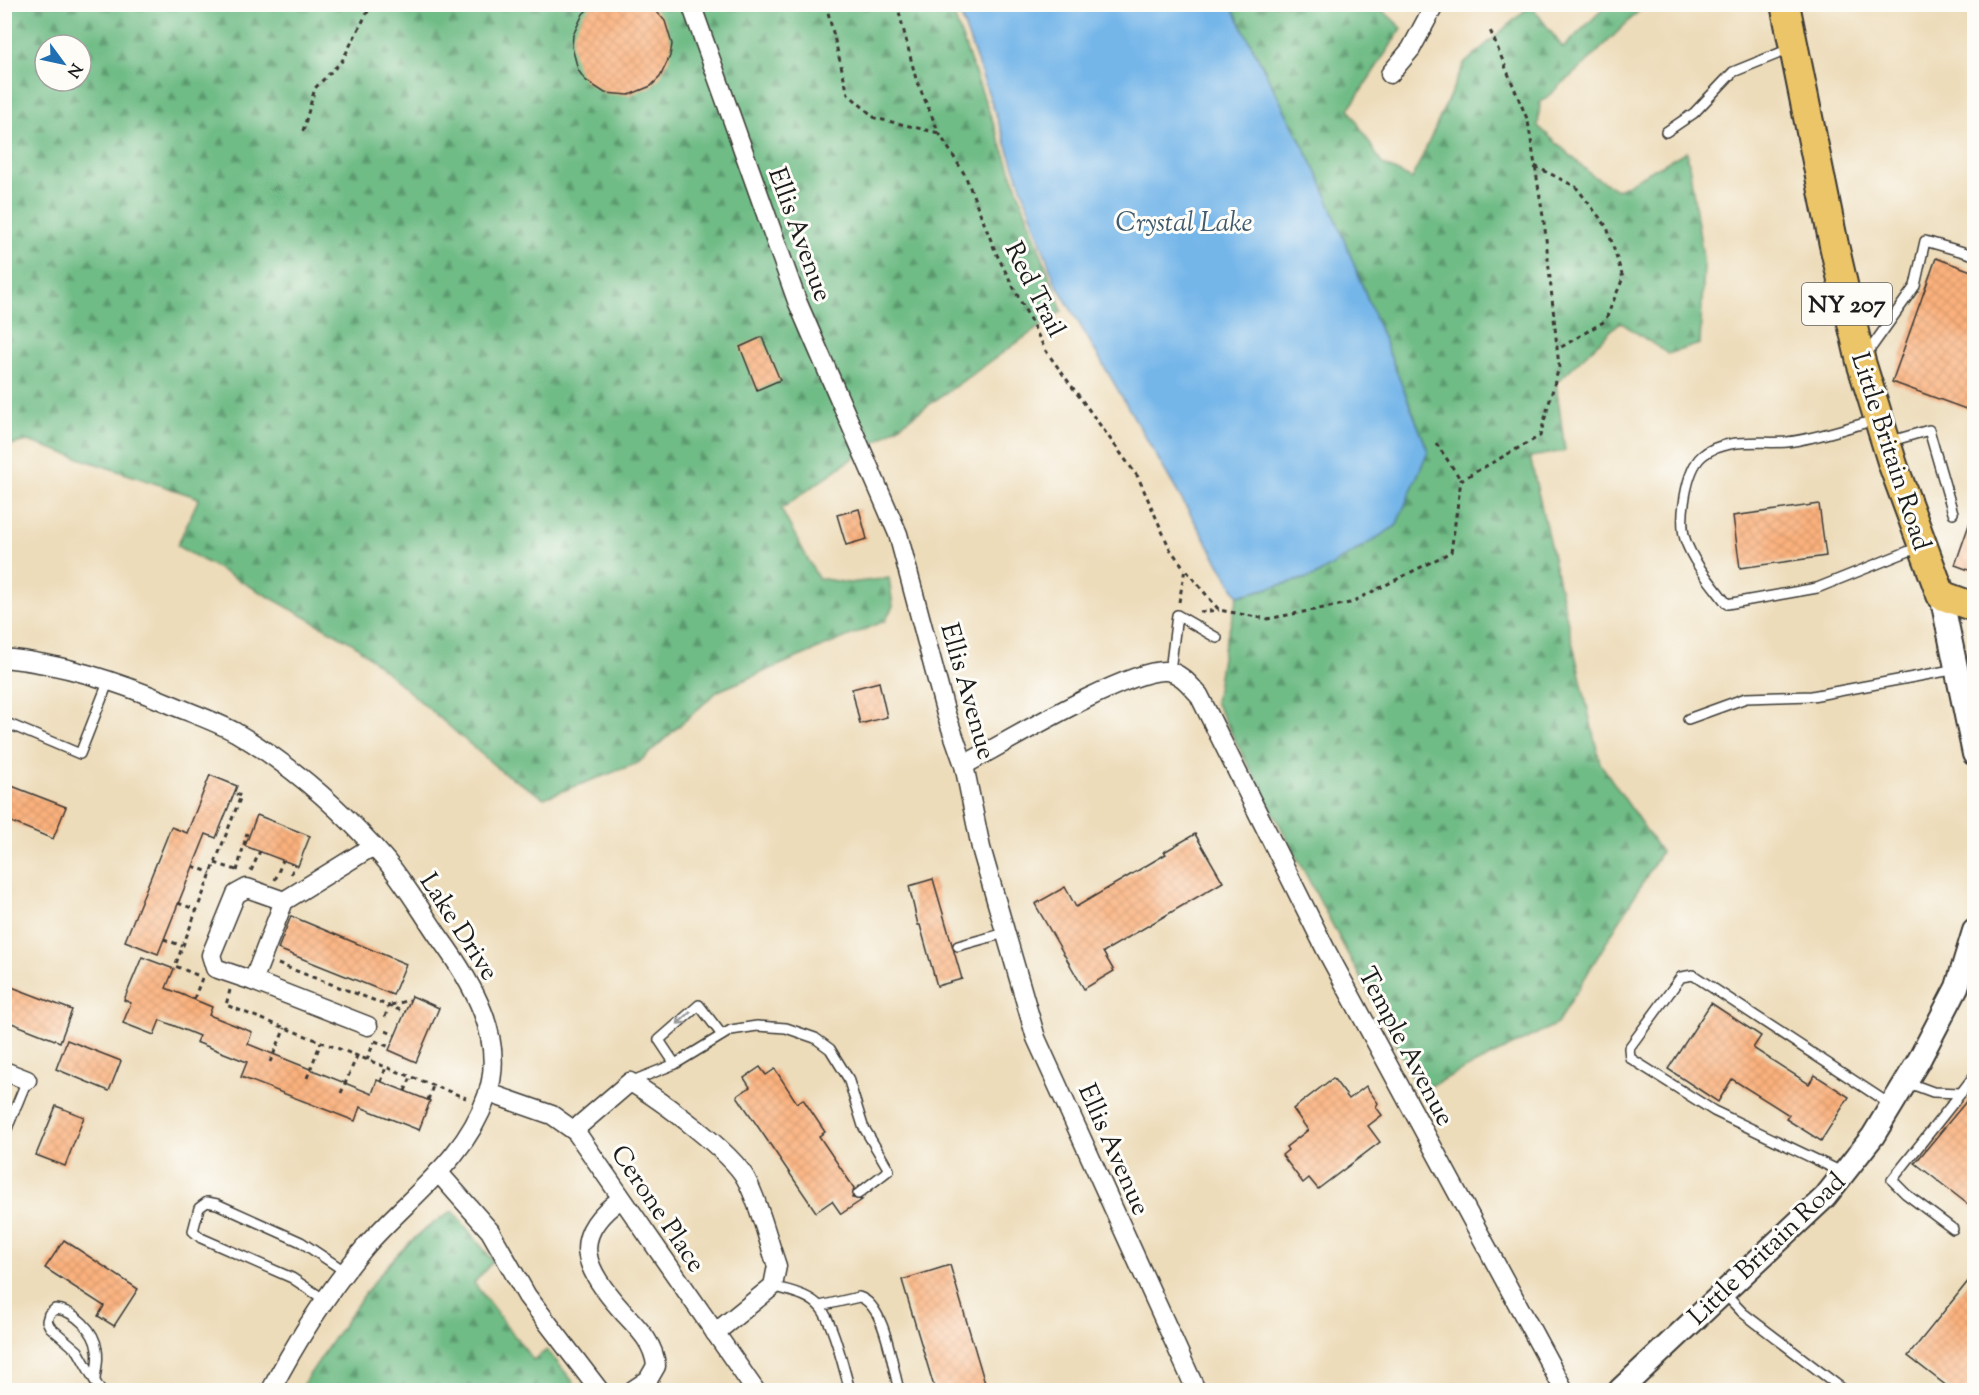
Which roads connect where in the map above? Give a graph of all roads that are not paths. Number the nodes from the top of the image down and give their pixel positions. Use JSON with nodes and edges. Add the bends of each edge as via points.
{"nodes":[{"id":1,"x":691,"y":4,"type":"edge"},
{"id":2,"x":1435,"y":4,"type":"edge"},
{"id":3,"x":1785,"y":4,"type":"edge"},
{"id":4,"x":1794,"y":47,"type":"junction"},
{"id":5,"x":1390,"y":74,"type":"dead end"},
{"id":6,"x":1666,"y":132,"type":"dead end"},
{"id":7,"x":1974,"y":255,"type":"edge"},
{"id":8,"x":1861,"y":362,"type":"junction"},
{"id":9,"x":1882,"y":431,"type":"junction"},
{"id":10,"x":1953,"y":513,"type":"dead end"},
{"id":11,"x":1923,"y":546,"type":"junction"},
{"id":12,"x":1941,"y":595,"type":"junction"},
{"id":13,"x":1974,"y":607,"type":"edge"},
{"id":14,"x":1217,"y":638,"type":"dead end"},
{"id":15,"x":4,"y":658,"type":"edge"},
{"id":16,"x":1956,"y":669,"type":"junction"},
{"id":17,"x":1170,"y":671,"type":"junction"},
{"id":18,"x":109,"y":680,"type":"junction"},
{"id":19,"x":1688,"y":719,"type":"dead end"},
{"id":20,"x":4,"y":722,"type":"edge"},
{"id":21,"x":1974,"y":754,"type":"edge"},
{"id":22,"x":964,"y":765,"type":"junction"},
{"id":23,"x":373,"y":846,"type":"junction"},
{"id":24,"x":282,"y":893,"type":"junction"},
{"id":25,"x":1974,"y":931,"type":"edge"},
{"id":26,"x":1005,"y":933,"type":"junction"},
{"id":27,"x":958,"y":946,"type":"dead end"},
{"id":28,"x":1969,"y":974,"type":"edge"},
{"id":29,"x":252,"y":981,"type":"junction"},
{"id":30,"x":374,"y":1032,"type":"road end"},
{"id":31,"x":722,"y":1035,"type":"junction"},
{"id":32,"x":675,"y":1064,"type":"junction"},
{"id":33,"x":4,"y":1071,"type":"edge"},
{"id":34,"x":1974,"y":1076,"type":"edge"},
{"id":35,"x":27,"y":1080,"type":"joint"},
{"id":36,"x":630,"y":1082,"type":"junction"},
{"id":37,"x":1906,"y":1082,"type":"junction"},
{"id":38,"x":1961,"y":1093,"type":"junction"},
{"id":39,"x":481,"y":1097,"type":"junction"},
{"id":40,"x":1892,"y":1105,"type":"junction"},
{"id":41,"x":574,"y":1130,"type":"junction"},
{"id":42,"x":4,"y":1136,"type":"edge"},
{"id":43,"x":438,"y":1172,"type":"junction"},
{"id":44,"x":1844,"y":1173,"type":"junction"},
{"id":45,"x":858,"y":1194,"type":"dead end"},
{"id":46,"x":621,"y":1199,"type":"junction"},
{"id":47,"x":1953,"y":1230,"type":"dead end"},
{"id":48,"x":346,"y":1272,"type":"junction"},
{"id":49,"x":773,"y":1286,"type":"junction"},
{"id":50,"x":1723,"y":1292,"type":"junction"},
{"id":51,"x":325,"y":1300,"type":"junction"},
{"id":52,"x":820,"y":1306,"type":"junction"},
{"id":53,"x":715,"y":1333,"type":"junction"},
{"id":54,"x":95,"y":1379,"type":"junction"},
{"id":55,"x":100,"y":1390,"type":"edge"},
{"id":56,"x":271,"y":1390,"type":"edge"},
{"id":57,"x":599,"y":1390,"type":"edge"},
{"id":58,"x":633,"y":1390,"type":"edge"},
{"id":59,"x":755,"y":1390,"type":"edge"},
{"id":60,"x":850,"y":1390,"type":"edge"},
{"id":61,"x":899,"y":1390,"type":"edge"},
{"id":62,"x":1196,"y":1390,"type":"edge"},
{"id":63,"x":1564,"y":1390,"type":"edge"},
{"id":64,"x":1620,"y":1390,"type":"edge"},
{"id":65,"x":1844,"y":1390,"type":"edge"}],
"edges":[{"from":1,"to":22,"type":"street","name":"Ellis Avenue","via":[[797,301],[898,534],[946,714]]},
{"from":2,"to":5,"type":"street","via":[[1411,49]]},
{"from":3,"to":4,"type":"main road","name":"Little Britain Road","number":"NY 207"},
{"from":4,"to":6,"type":"lane","via":[[1733,72],[1694,113]]},
{"from":4,"to":8,"type":"main road","name":"Little Britain Road","number":"NY 207"},
{"from":7,"to":8,"type":"lane","via":[[1925,241],[1915,286]]},
{"from":8,"to":9,"type":"main road","name":"Little Britain Road","number":"NY 207"},
{"from":9,"to":10,"type":"lane","via":[[1929,430]]},
{"from":9,"to":11,"type":"main road","name":"Little Britain Road","number":"NY 207"},
{"from":9,"to":11,"type":"lane","via":[[1787,442],[1765,440],[1724,446],[1702,456],[1685,486],[1684,537],[1703,574],[1727,604],[1817,588]]},
{"from":11,"to":12,"type":"main road","name":"Little Britain Road","number":"NY 207"},
{"from":12,"to":13,"type":"main road"},
{"from":12,"to":16,"type":"street","name":"Little Britain Road"},
{"from":14,"to":17,"type":"lane","via":[[1177,615]]},
{"from":15,"to":18,"type":"street","name":"Lake Drive","via":[[38,661]]},
{"from":16,"to":19,"type":"lane","via":[[1812,696],[1746,698]]},
{"from":16,"to":21,"type":"street","name":"Little Britain Road"},
{"from":17,"to":22,"type":"street","via":[[1152,671],[1082,702]]},
{"from":17,"to":63,"type":"street","name":"Temple Avenue","via":[[1186,680],[1198,695],[1326,950]]},
{"from":18,"to":20,"type":"lane","via":[[80,754]]},
{"from":18,"to":23,"type":"street","name":"Lake Drive","via":[[233,731],[288,768]]},
{"from":22,"to":26,"type":"street","name":"Ellis Avenue","via":[[981,848]]},
{"from":23,"to":24,"type":"street"},
{"from":23,"to":39,"type":"street","name":"Lake Drive","via":[[477,995],[486,1019],[492,1061]]},
{"from":24,"to":29,"type":"street"},
{"from":24,"to":29,"type":"street","via":[[247,888],[236,894],[211,955],[215,968]]},
{"from":25,"to":28,"type":"street","name":"Little Britain Road"},
{"from":26,"to":27,"type":"lane"},
{"from":26,"to":62,"type":"street","name":"Ellis Avenue","via":[[1036,1038]]},
{"from":28,"to":37,"type":"street","name":"Little Britain Road"},
{"from":29,"to":30,"type":"street"},
{"from":31,"to":32,"type":"lane"},
{"from":31,"to":32,"type":"lane","one_way":true,"via":[[699,1005],[660,1040]]},
{"from":31,"to":45,"type":"lane","via":[[757,1026],[786,1028],[815,1038],[830,1049],[848,1078],[863,1126],[889,1170]]},
{"from":32,"to":36,"type":"lane"},
{"from":33,"to":35,"type":"street"},
{"from":34,"to":38,"type":"lane"},
{"from":35,"to":42,"type":"lane"},
{"from":36,"to":41,"type":"street"},
{"from":36,"to":49,"type":"street","via":[[730,1157],[746,1178],[777,1266]]},
{"from":37,"to":38,"type":"lane","via":[[1932,1092]]},
{"from":37,"to":40,"type":"street","name":"Little Britain Road"},
{"from":38,"to":47,"type":"lane","via":[[1892,1180]]},
{"from":39,"to":41,"type":"street","name":"Cerone Place","via":[[552,1115]]},
{"from":39,"to":43,"type":"street","name":"Lake Drive","via":[[477,1123],[458,1153]]},
{"from":40,"to":44,"type":"street","name":"Little Britain Road"},
{"from":40,"to":44,"type":"lane","via":[[1693,975],[1681,977],[1629,1048],[1630,1058],[1714,1112]]},
{"from":41,"to":46,"type":"street","name":"Cerone Place"},
{"from":43,"to":48,"type":"street","name":"Lake Drive","via":[[398,1211]]},
{"from":43,"to":57,"type":"street","via":[[490,1231],[528,1296]]},
{"from":44,"to":50,"type":"street","name":"Little Britain Road","via":[[1825,1197]]},
{"from":46,"to":53,"type":"street","name":"Cerone Place"},
{"from":46,"to":58,"type":"street","via":[[601,1213],[589,1231],[586,1247],[589,1262],[644,1335],[656,1359],[648,1380]]},
{"from":48,"to":51,"type":"street","name":"Lake Drive"},
{"from":48,"to":51,"type":"lane","via":[[301,1242],[217,1204],[207,1202],[199,1208],[193,1230],[201,1238],[292,1278]]},
{"from":49,"to":52,"type":"lane","via":[[807,1297]]},
{"from":49,"to":53,"type":"street"},
{"from":50,"to":64,"type":"street","name":"Little Britain Road"},
{"from":50,"to":65,"type":"lane","via":[[1743,1313]]},
{"from":51,"to":56,"type":"street","name":"Lake Drive"},
{"from":52,"to":60,"type":"lane"},
{"from":52,"to":61,"type":"lane","via":[[859,1298],[873,1305]]},
{"from":53,"to":59,"type":"street","name":"Cerone Place"},
{"from":54,"to":54,"type":"lane","via":[[78,1351],[50,1327],[47,1321],[55,1309],[76,1316],[91,1334],[98,1350]]},
{"from":54,"to":55,"type":"lane"}]}
